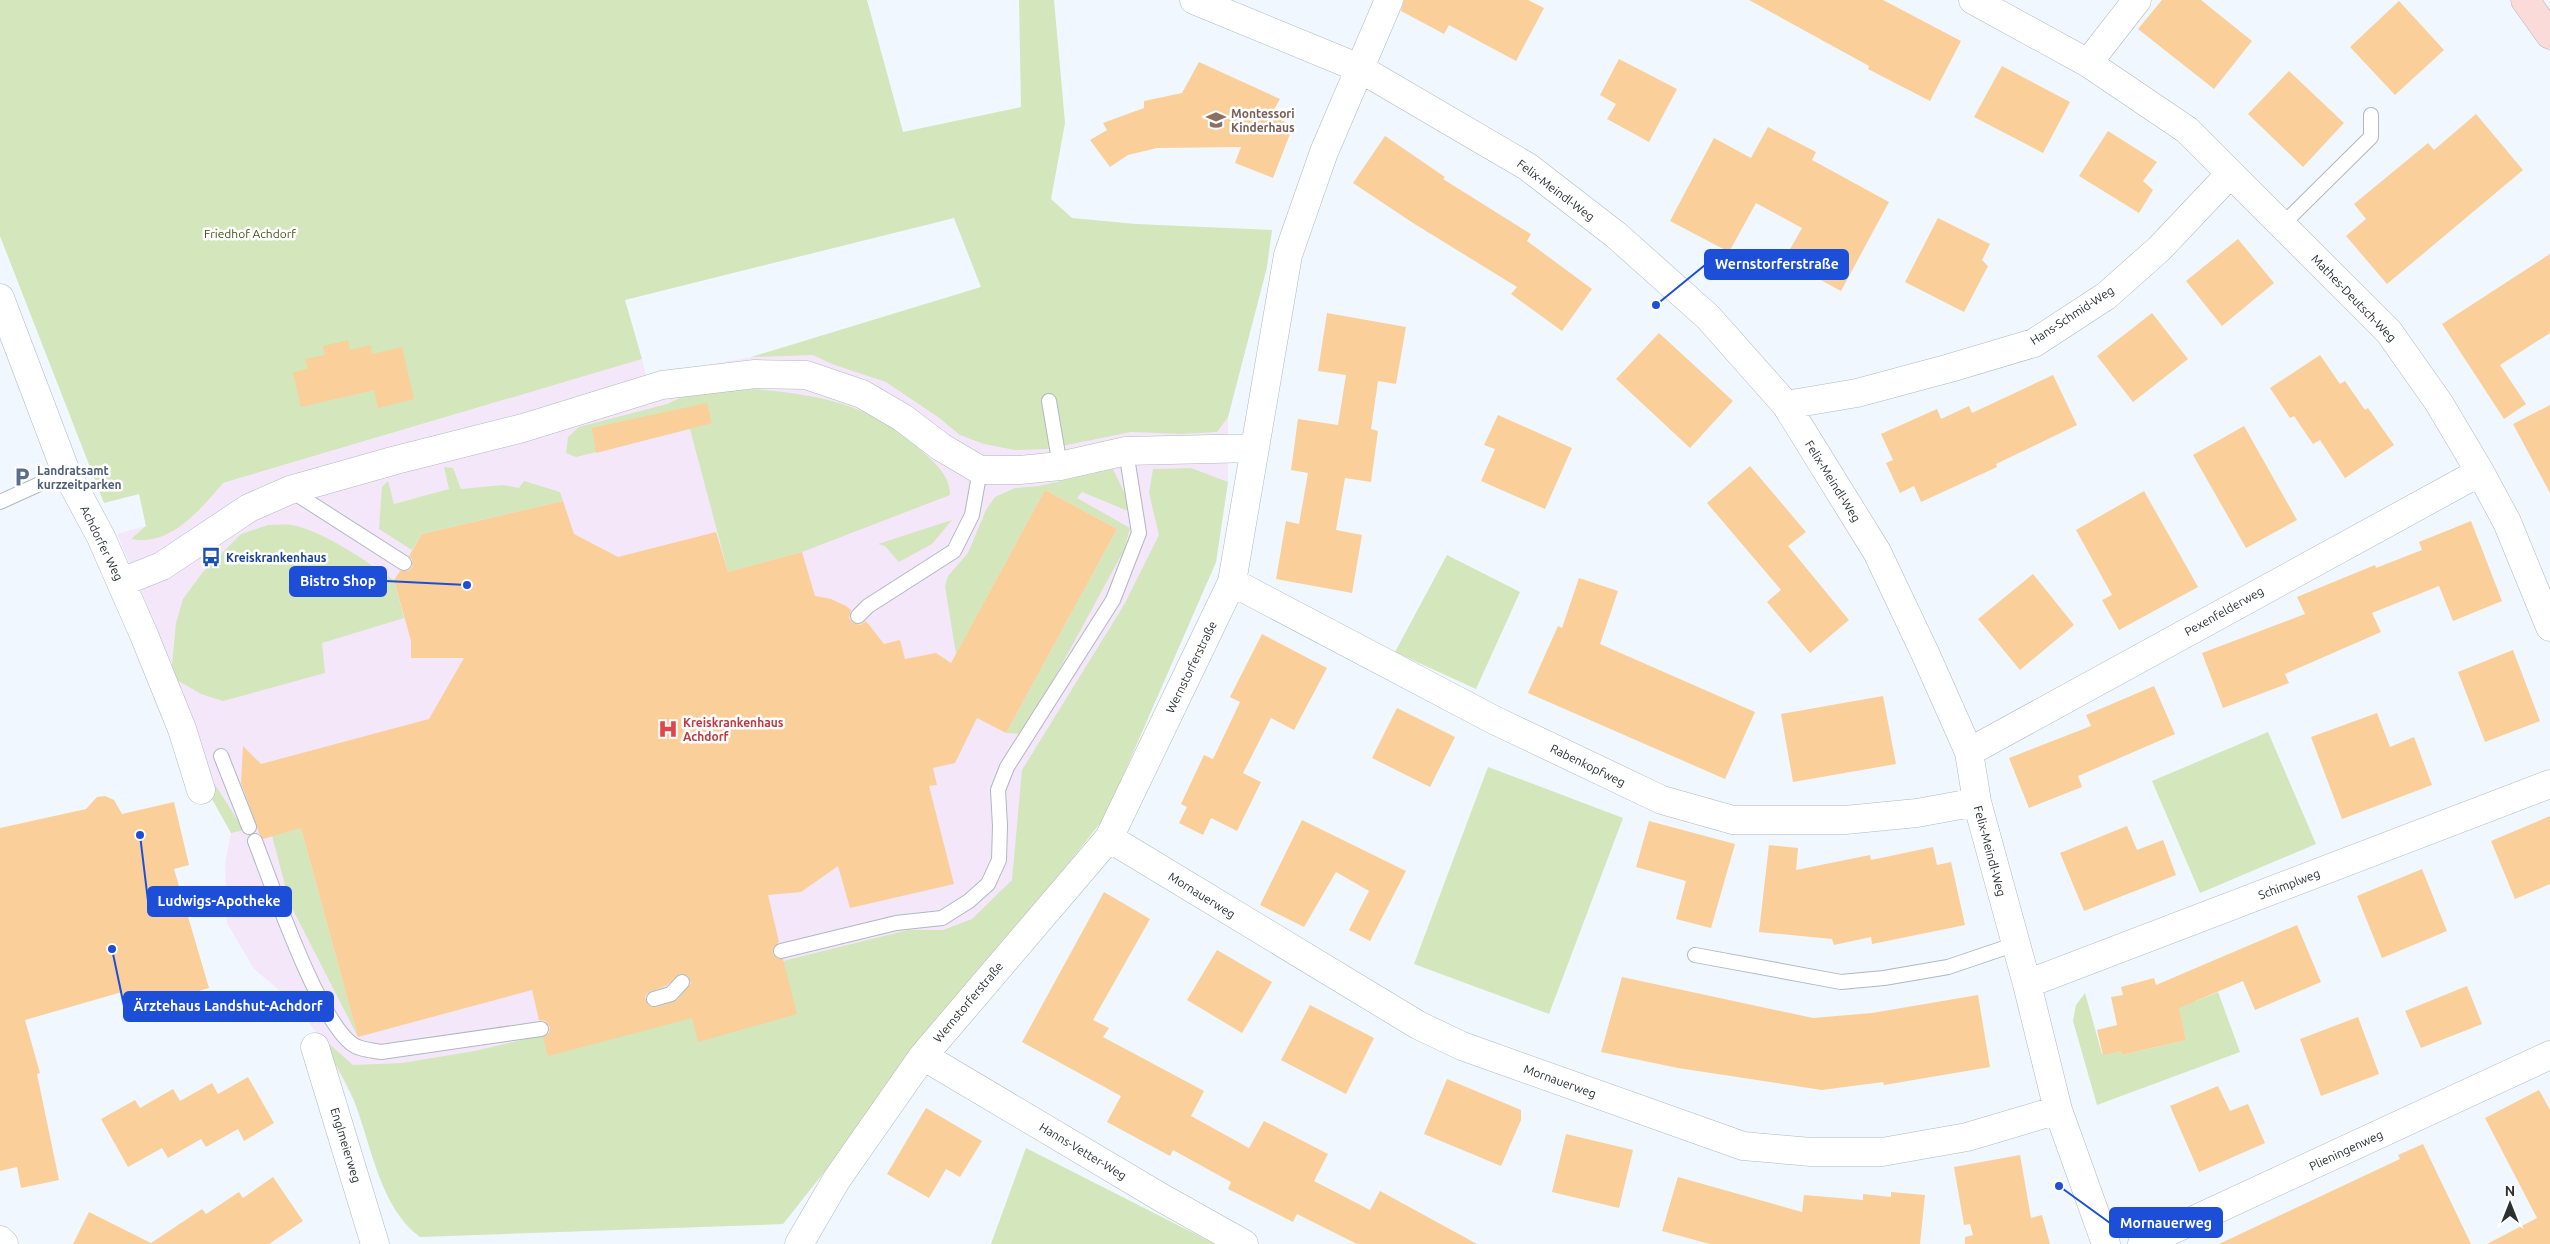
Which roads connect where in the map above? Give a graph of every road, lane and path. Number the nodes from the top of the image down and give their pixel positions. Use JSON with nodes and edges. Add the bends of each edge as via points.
{"nodes":[{"id":1,"x":1194,"y":0,"type":"edge"},
{"id":2,"x":1388,"y":0,"type":"edge"},
{"id":3,"x":1973,"y":0,"type":"edge"},
{"id":4,"x":2137,"y":0,"type":"edge"},
{"id":5,"x":2525,"y":0,"type":"edge"},
{"id":6,"x":2550,"y":35,"type":"edge"},
{"id":7,"x":2088,"y":63,"type":"junction"},
{"id":8,"x":1359,"y":68,"type":"junction"},
{"id":9,"x":2371,"y":115,"type":"dead end"},
{"id":10,"x":2230,"y":174,"type":"junction"},
{"id":11,"x":2282,"y":225,"type":"junction"},
{"id":12,"x":0,"y":298,"type":"edge"},
{"id":13,"x":1049,"y":401,"type":"dead end"},
{"id":14,"x":1786,"y":406,"type":"junction"},
{"id":15,"x":1255,"y":448,"type":"junction"},
{"id":16,"x":1126,"y":451,"type":"junction"},
{"id":17,"x":1060,"y":466,"type":"junction"},
{"id":18,"x":980,"y":470,"type":"junction"},
{"id":19,"x":66,"y":472,"type":"junction"},
{"id":20,"x":2480,"y":472,"type":"junction"},
{"id":21,"x":290,"y":490,"type":"junction"},
{"id":22,"x":0,"y":502,"type":"edge"},
{"id":23,"x":404,"y":563,"type":"dead end"},
{"id":24,"x":122,"y":582,"type":"junction"},
{"id":25,"x":1232,"y":582,"type":"junction"},
{"id":26,"x":858,"y":616,"type":"dead end"},
{"id":27,"x":2550,"y":627,"type":"edge"},
{"id":28,"x":1969,"y":752,"type":"junction"},
{"id":29,"x":221,"y":756,"type":"dead end"},
{"id":30,"x":2550,"y":784,"type":"edge"},
{"id":31,"x":201,"y":790,"type":"dead end"},
{"id":32,"x":1977,"y":802,"type":"junction"},
{"id":33,"x":249,"y":828,"type":"dead end"},
{"id":34,"x":1108,"y":838,"type":"junction"},
{"id":35,"x":255,"y":841,"type":"dead end"},
{"id":36,"x":2016,"y":944,"type":"junction"},
{"id":37,"x":781,"y":951,"type":"dead end"},
{"id":38,"x":1695,"y":955,"type":"dead end"},
{"id":39,"x":682,"y":982,"type":"dead end"},
{"id":40,"x":2027,"y":984,"type":"junction"},
{"id":41,"x":654,"y":999,"type":"dead end"},
{"id":42,"x":541,"y":1029,"type":"dead end"},
{"id":43,"x":315,"y":1047,"type":"dead end"},
{"id":44,"x":923,"y":1056,"type":"junction"},
{"id":45,"x":2547,"y":1062,"type":"edge"},
{"id":46,"x":2058,"y":1110,"type":"junction"},
{"id":47,"x":0,"y":1240,"type":"edge"},
{"id":48,"x":4,"y":1244,"type":"edge"},
{"id":49,"x":375,"y":1244,"type":"edge"},
{"id":50,"x":799,"y":1244,"type":"edge"},
{"id":51,"x":1244,"y":1244,"type":"edge"},
{"id":52,"x":2106,"y":1244,"type":"edge"},
{"id":53,"x":2142,"y":1244,"type":"edge"}],
"edges":[{"from":1,"to":8,"type":"street","name":"Felix-Meindl-Weg"},
{"from":2,"to":8,"type":"street","name":"Wernstorferstraße"},
{"from":3,"to":7,"type":"street","name":"Mathes-Deutsch-Weg"},
{"from":4,"to":7,"type":"street"},
{"from":5,"to":6,"type":"street"},
{"from":7,"to":10,"type":"street","name":"Mathes-Deutsch-Weg","via":[[2187,130]]},
{"from":8,"to":14,"type":"street","name":"Felix-Meindl-Weg","via":[[1528,166],[1616,235],[1708,318]]},
{"from":8,"to":15,"type":"street","name":"Wernstorferstraße","via":[[1324,152],[1288,254]]},
{"from":9,"to":11,"type":"lane","via":[[2371,137]]},
{"from":10,"to":11,"type":"street","name":"Mathes-Deutsch-Weg"},
{"from":10,"to":14,"type":"street","name":"Hans-Schmid-Weg","via":[[2159,249],[2106,296],[2034,342],[1857,393]]},
{"from":11,"to":20,"type":"street","name":"Mathes-Deutsch-Weg","via":[[2389,332],[2439,403]]},
{"from":12,"to":19,"type":"street","name":"Achdorfer Weg"},
{"from":13,"to":17,"type":"lane"},
{"from":14,"to":28,"type":"street","name":"Felix-Meindl-Weg","via":[[1877,552]]},
{"from":15,"to":16,"type":"street"},
{"from":15,"to":25,"type":"street","name":"Wernstorferstraße"},
{"from":16,"to":17,"type":"street"},
{"from":16,"to":37,"type":"lane","via":[[1139,533],[1113,600],[1007,767],[998,790],[999,860],[988,884],[942,918],[896,923]]},
{"from":17,"to":18,"type":"street"},
{"from":18,"to":21,"type":"street","via":[[862,394],[806,375],[755,374],[662,386],[523,428]]},
{"from":18,"to":26,"type":"lane","via":[[972,515],[954,551],[868,606]]},
{"from":19,"to":22,"type":"lane"},
{"from":19,"to":24,"type":"street","name":"Achdorfer Weg"},
{"from":20,"to":27,"type":"street","name":"Mathes-Deutsch-Weg","via":[[2506,522]]},
{"from":20,"to":28,"type":"street","name":"Pexenfelderweg"},
{"from":21,"to":23,"type":"lane"},
{"from":21,"to":24,"type":"street","via":[[249,508],[162,566]]},
{"from":24,"to":31,"type":"street","name":"Achdorfer Weg","via":[[182,729]]},
{"from":25,"to":32,"type":"street","name":"Rabenkopfweg","via":[[1494,720],[1662,800],[1733,820],[1845,820],[1917,813]]},
{"from":25,"to":34,"type":"street","name":"Wernstorferstraße"},
{"from":28,"to":32,"type":"street","name":"Felix-Meindl-Weg"},
{"from":29,"to":33,"type":"lane"},
{"from":30,"to":40,"type":"street","name":"Schimplweg"},
{"from":32,"to":36,"type":"street","name":"Felix-Meindl-Weg"},
{"from":34,"to":44,"type":"street","name":"Wernstorferstraße"},
{"from":34,"to":46,"type":"street","name":"Mornauerweg","via":[[1418,1025],[1462,1046],[1743,1146],[1811,1152],[1882,1152],[1967,1137]]},
{"from":35,"to":42,"type":"lane","via":[[297,948],[322,1001],[352,1044],[381,1052]]},
{"from":36,"to":38,"type":"lane","via":[[1948,967],[1841,982]]},
{"from":36,"to":40,"type":"street","name":"Felix-Meindl-Weg"},
{"from":39,"to":41,"type":"lane","via":[[671,994]]},
{"from":40,"to":46,"type":"street","name":"Felix-Meindl-Weg"},
{"from":43,"to":49,"type":"street","name":"Englmeierweg"},
{"from":44,"to":50,"type":"street","name":"Wernstorferstraße","via":[[837,1179]]},
{"from":44,"to":51,"type":"street","name":"Hanns-Vetter-Weg"},
{"from":45,"to":53,"type":"street","name":"Plieningenweg"},
{"from":46,"to":52,"type":"street","name":"Felix-Meindl-Weg"},
{"from":47,"to":48,"type":"street"}]}
